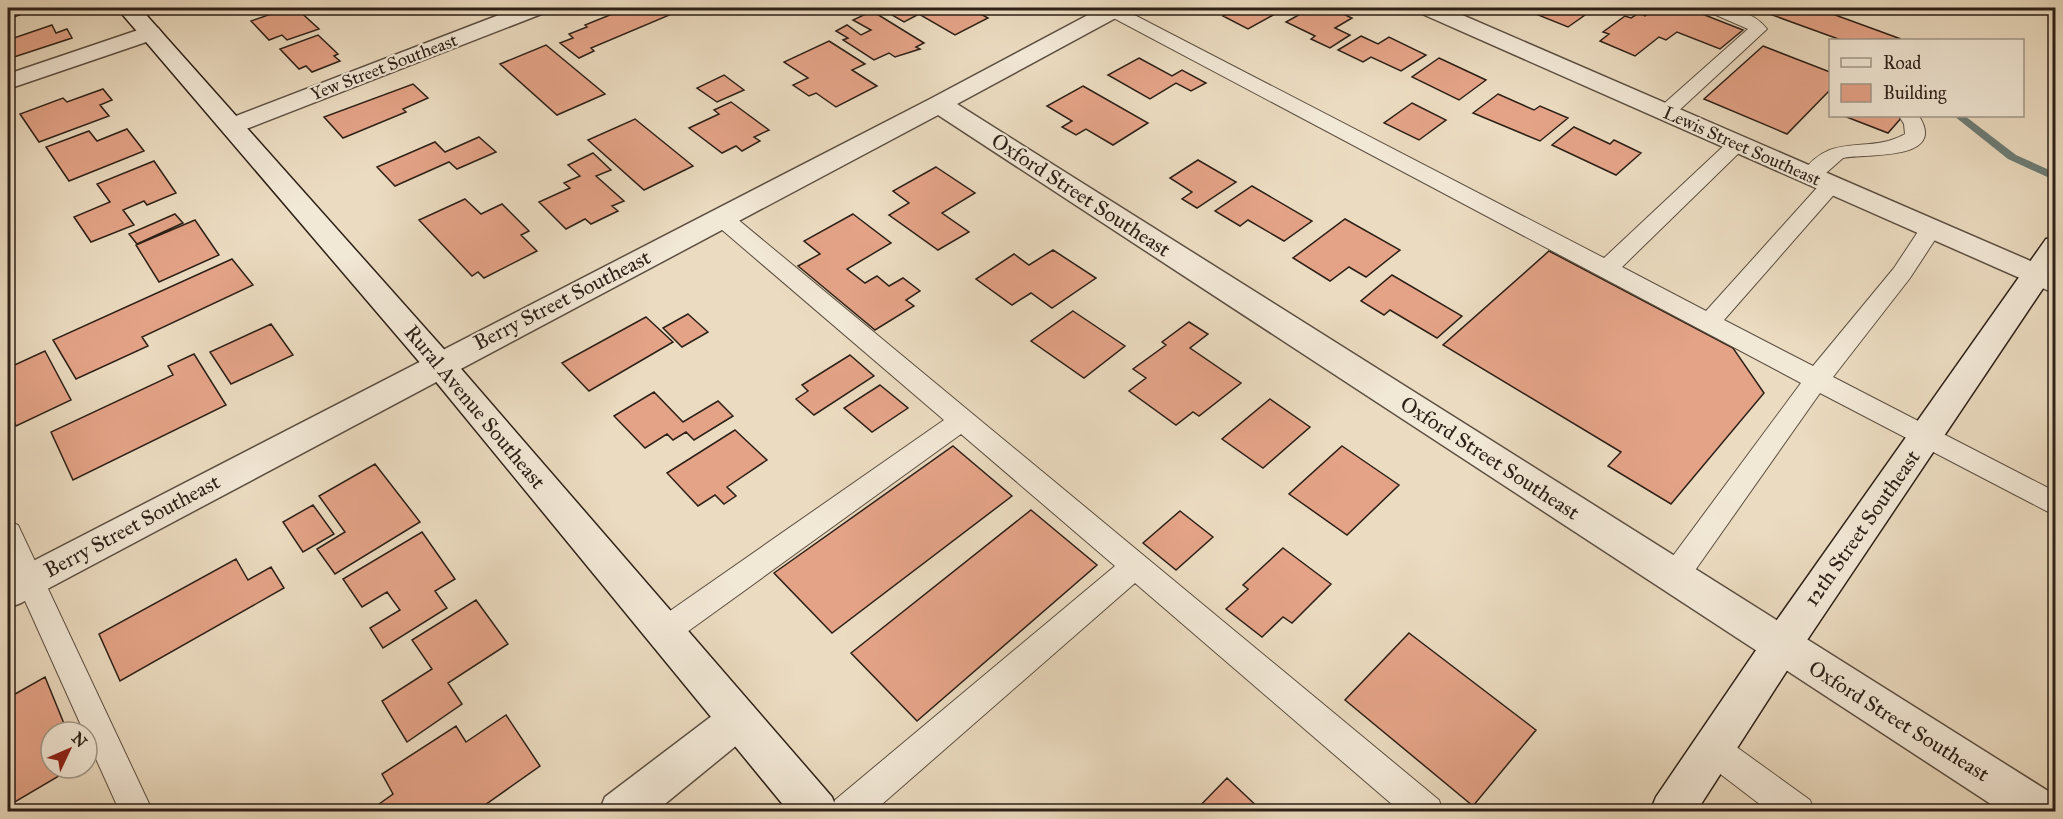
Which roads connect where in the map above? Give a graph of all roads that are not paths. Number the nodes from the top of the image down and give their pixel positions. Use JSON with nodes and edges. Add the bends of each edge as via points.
{"nodes":[{"id":1,"x":128,"y":8,"type":"edge"},
{"id":2,"x":536,"y":8,"type":"edge"},
{"id":3,"x":1428,"y":8,"type":"edge"},
{"id":4,"x":1715,"y":8,"type":"edge"},
{"id":5,"x":1114,"y":9,"type":"edge"},
{"id":6,"x":150,"y":33,"type":"junction"},
{"id":7,"x":8,"y":82,"type":"edge"},
{"id":8,"x":939,"y":104,"type":"junction"},
{"id":9,"x":1666,"y":112,"type":"junction"},
{"id":10,"x":1910,"y":117,"type":"edge"},
{"id":11,"x":232,"y":126,"type":"junction"},
{"id":12,"x":1737,"y":144,"type":"junction"},
{"id":13,"x":1820,"y":180,"type":"junction"},
{"id":14,"x":722,"y":218,"type":"junction"},
{"id":15,"x":1931,"y":229,"type":"junction"},
{"id":16,"x":2055,"y":246,"type":"edge"},
{"id":17,"x":1607,"y":268,"type":"junction"},
{"id":18,"x":2046,"y":280,"type":"edge"},
{"id":19,"x":1709,"y":322,"type":"junction"},
{"id":20,"x":439,"y":364,"type":"junction"},
{"id":21,"x":1817,"y":379,"type":"junction"},
{"id":22,"x":962,"y":420,"type":"junction"},
{"id":23,"x":1925,"y":437,"type":"junction"},
{"id":24,"x":2055,"y":505,"type":"edge"},
{"id":25,"x":8,"y":533,"type":"edge"},
{"id":26,"x":1135,"y":566,"type":"junction"},
{"id":27,"x":1674,"y":577,"type":"junction"},
{"id":28,"x":18,"y":586,"type":"edge"},
{"id":29,"x":665,"y":631,"type":"junction"},
{"id":30,"x":1781,"y":646,"type":"junction"},
{"id":31,"x":739,"y":719,"type":"junction"},
{"id":32,"x":1713,"y":749,"type":"junction"},
{"id":33,"x":137,"y":812,"type":"edge"},
{"id":34,"x":620,"y":812,"type":"edge"},
{"id":35,"x":817,"y":812,"type":"edge"},
{"id":36,"x":847,"y":812,"type":"edge"},
{"id":37,"x":1427,"y":812,"type":"edge"},
{"id":38,"x":1671,"y":812,"type":"edge"},
{"id":39,"x":1798,"y":812,"type":"edge"},
{"id":40,"x":2042,"y":812,"type":"edge"}],
"edges":[{"from":1,"to":6,"type":"street","name":"Rural Avenue Southeast"},
{"from":2,"to":11,"type":"street","name":"Yew Street Southeast"},
{"from":3,"to":9,"type":"street","name":"Lewis Street Southeast"},
{"from":4,"to":9,"type":"lane","via":[[1751,22],[1758,29]]},
{"from":5,"to":8,"type":"street","name":"Berry Street Southeast"},
{"from":5,"to":17,"type":"lane","via":[[1543,238]]},
{"from":6,"to":7,"type":"street"},
{"from":6,"to":11,"type":"street","name":"Rural Avenue Southeast"},
{"from":8,"to":14,"type":"street","name":"Berry Street Southeast"},
{"from":8,"to":27,"type":"street","name":"Oxford Street Southeast"},
{"from":9,"to":12,"type":"street","name":"Lewis Street Southeast"},
{"from":10,"to":13,"type":"lane","via":[[1916,137],[1876,151],[1836,153]]},
{"from":11,"to":20,"type":"street","name":"Rural Avenue Southeast"},
{"from":12,"to":13,"type":"street","name":"Lewis Street Southeast"},
{"from":12,"to":17,"type":"lane"},
{"from":13,"to":15,"type":"street","name":"Lewis Street Southeast"},
{"from":13,"to":19,"type":"lane"},
{"from":14,"to":20,"type":"street","name":"Berry Street Southeast"},
{"from":14,"to":22,"type":"lane"},
{"from":15,"to":18,"type":"street","name":"Lewis Street Southeast"},
{"from":15,"to":21,"type":"lane","via":[[1902,273]]},
{"from":16,"to":18,"type":"street","name":"12th Street Southeast"},
{"from":17,"to":19,"type":"lane"},
{"from":18,"to":23,"type":"street","name":"12th Street Southeast"},
{"from":19,"to":21,"type":"lane"},
{"from":20,"to":28,"type":"street","name":"Berry Street Southeast"},
{"from":20,"to":29,"type":"street","name":"Rural Avenue Southeast"},
{"from":21,"to":23,"type":"lane"},
{"from":21,"to":27,"type":"lane"},
{"from":22,"to":26,"type":"lane"},
{"from":22,"to":29,"type":"lane"},
{"from":23,"to":24,"type":"lane"},
{"from":23,"to":30,"type":"street","name":"12th Street Southeast"},
{"from":25,"to":28,"type":"lane"},
{"from":26,"to":36,"type":"lane"},
{"from":26,"to":37,"type":"lane"},
{"from":27,"to":30,"type":"street","name":"Oxford Street Southeast"},
{"from":28,"to":33,"type":"lane"},
{"from":29,"to":31,"type":"street","name":"Rural Avenue Southeast"},
{"from":30,"to":32,"type":"street","name":"12th Street Southeast"},
{"from":30,"to":40,"type":"street","name":"Oxford Street Southeast"},
{"from":31,"to":34,"type":"street"},
{"from":31,"to":35,"type":"street","name":"Rural Avenue Southeast"},
{"from":32,"to":38,"type":"street","name":"12th Street Southeast"},
{"from":32,"to":39,"type":"lane"}]}
